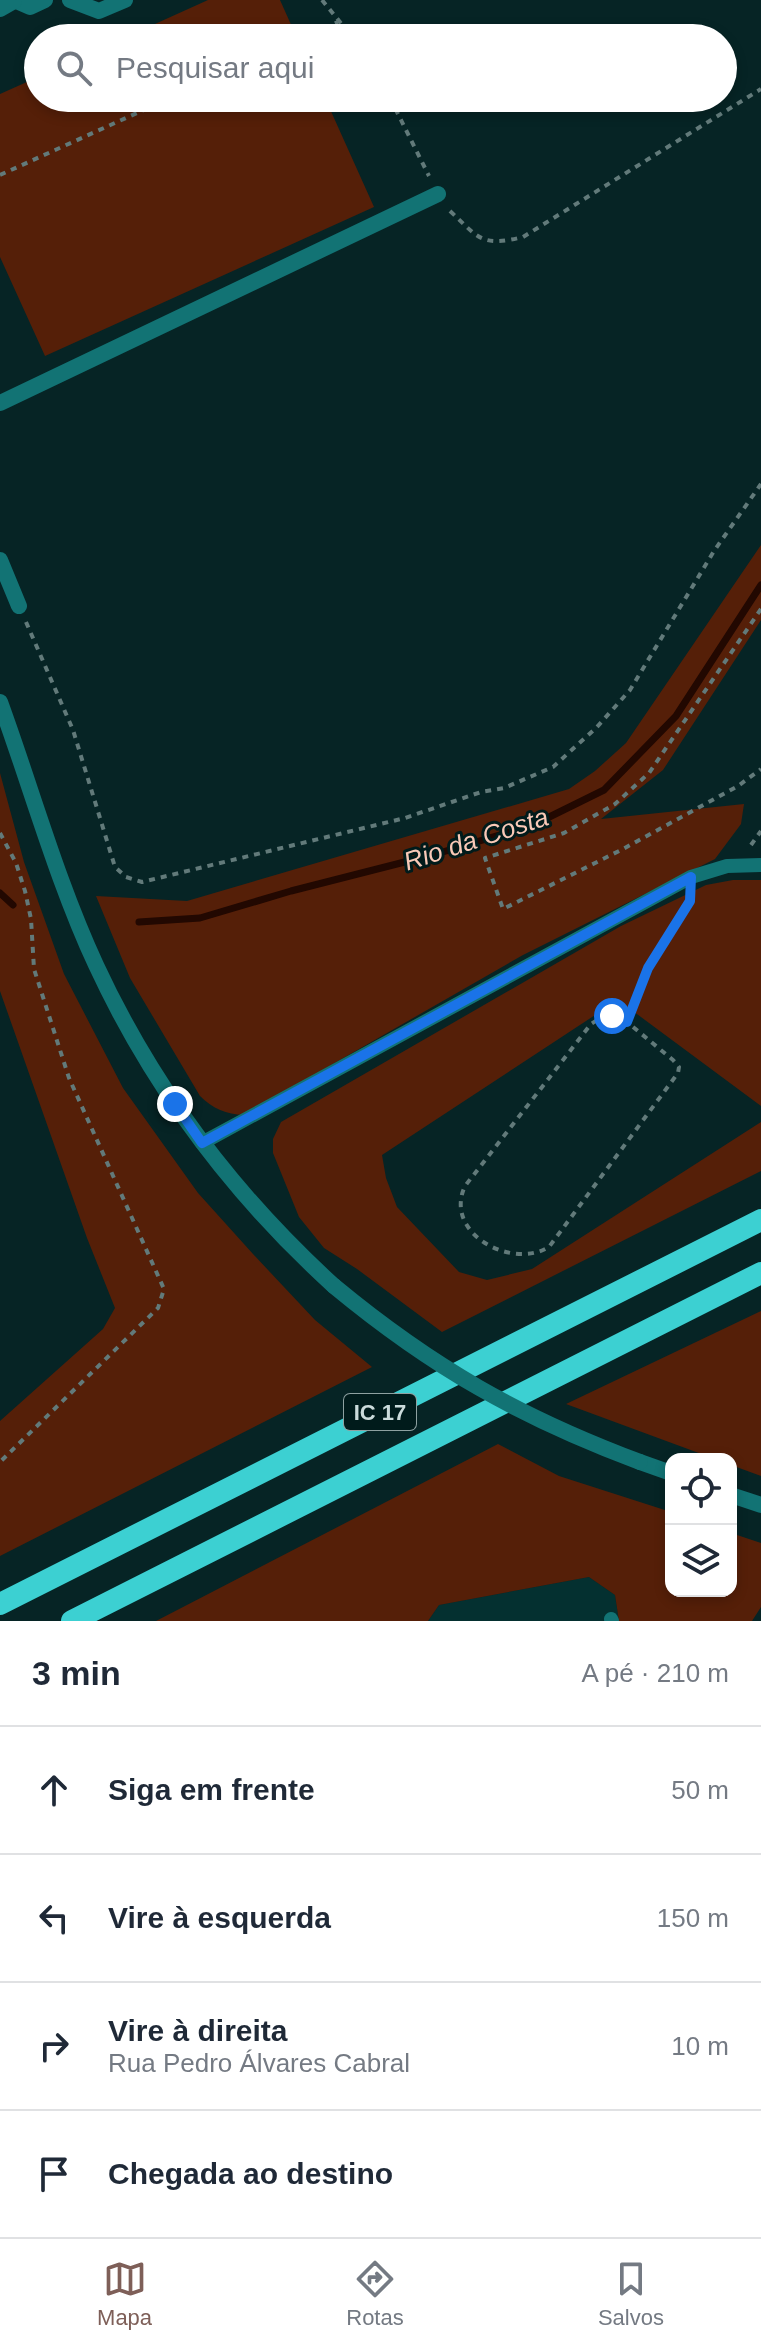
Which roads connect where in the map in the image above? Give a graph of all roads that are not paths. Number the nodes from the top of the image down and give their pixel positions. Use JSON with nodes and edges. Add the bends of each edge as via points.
{"nodes":[{"id":1,"x":14,"y":0,"type":"edge"},
{"id":2,"x":45,"y":0,"type":"edge"},
{"id":3,"x":70,"y":0,"type":"edge"},
{"id":4,"x":125,"y":0,"type":"edge"},
{"id":5,"x":0,"y":9,"type":"edge"},
{"id":6,"x":438,"y":194,"type":"road end"},
{"id":7,"x":0,"y":403,"type":"edge"},
{"id":8,"x":0,"y":560,"type":"edge"},
{"id":9,"x":19,"y":606,"type":"road end"},
{"id":10,"x":0,"y":702,"type":"edge"},
{"id":11,"x":761,"y":865,"type":"edge"},
{"id":12,"x":202,"y":1143,"type":"junction"},
{"id":13,"x":761,"y":1220,"type":"edge"},
{"id":14,"x":761,"y":1273,"type":"edge"},
{"id":15,"x":665,"y":1471,"type":"edge"},
{"id":16,"x":737,"y":1497,"type":"edge"},
{"id":17,"x":761,"y":1505,"type":"edge"},
{"id":18,"x":0,"y":1604,"type":"edge"},
{"id":19,"x":72,"y":1621,"type":"edge"}],
"edges":[{"from":1,"to":2,"type":"street","via":[[30,7]]},
{"from":1,"to":5,"type":"street"},
{"from":3,"to":4,"type":"street","via":[[99,11]]},
{"from":6,"to":7,"type":"street"},
{"from":8,"to":9,"type":"street"},
{"from":10,"to":12,"type":"street","via":[[96,964],[148,1064]]},
{"from":11,"to":12,"type":"lane","via":[[727,866],[691,877]]},
{"from":12,"to":15,"type":"street","bridge":true,"via":[[245,1198],[334,1286],[409,1345],[479,1390],[561,1431]]},
{"from":13,"to":18,"type":"highway","number":"IC 17"},
{"from":14,"to":19,"type":"highway","number":"IC 17"},
{"from":16,"to":17,"type":"street"}]}
